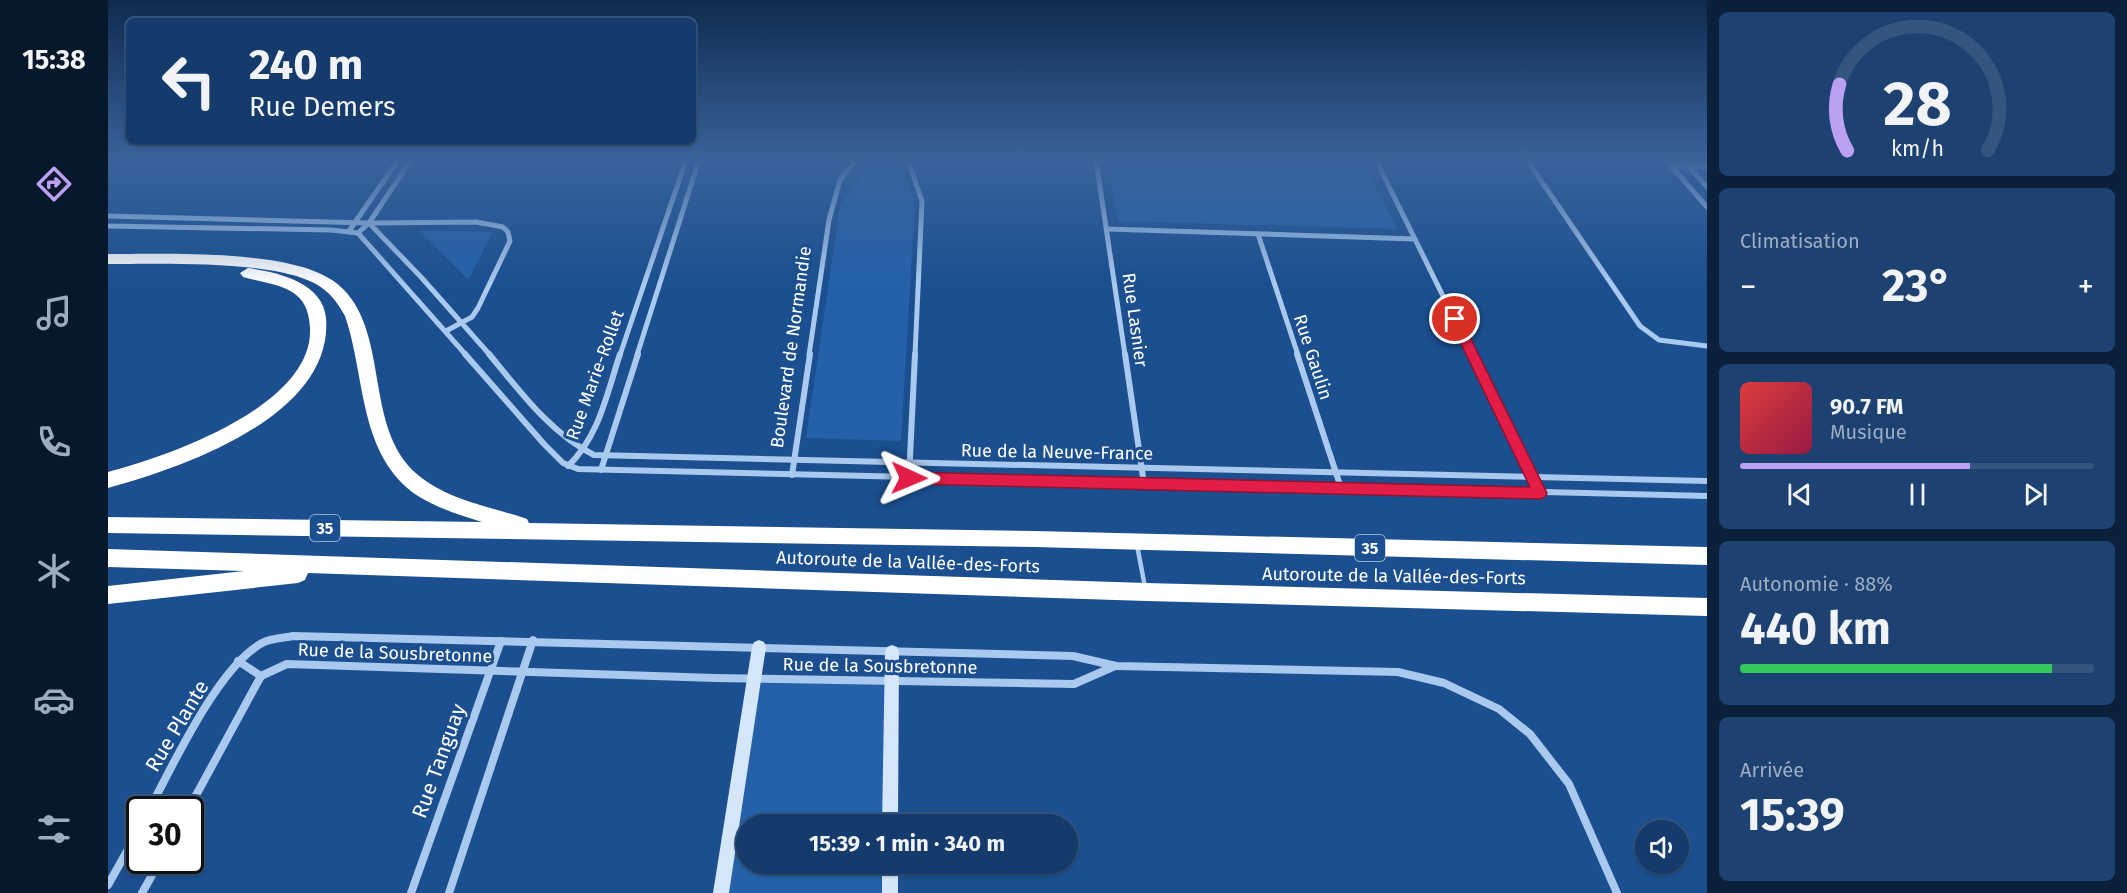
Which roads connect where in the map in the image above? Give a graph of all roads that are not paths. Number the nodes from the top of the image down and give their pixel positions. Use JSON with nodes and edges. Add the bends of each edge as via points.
{"nodes":[{"id":1,"x":369,"y":202,"type":"edge"},
{"id":2,"x":383,"y":202,"type":"edge"},
{"id":3,"x":672,"y":202,"type":"edge"},
{"id":4,"x":686,"y":202,"type":"edge"},
{"id":5,"x":835,"y":202,"type":"edge"},
{"id":6,"x":922,"y":202,"type":"edge"},
{"id":7,"x":1103,"y":202,"type":"edge"},
{"id":8,"x":1397,"y":202,"type":"edge"},
{"id":9,"x":1555,"y":202,"type":"edge"},
{"id":10,"x":108,"y":216,"type":"edge"},
{"id":11,"x":197,"y":218,"type":"junction"},
{"id":12,"x":356,"y":221,"type":"junction"},
{"id":13,"x":369,"y":223,"type":"junction"},
{"id":14,"x":108,"y":226,"type":"edge"},
{"id":15,"x":189,"y":227,"type":"junction"},
{"id":16,"x":1107,"y":229,"type":"junction"},
{"id":17,"x":349,"y":231,"type":"junction"},
{"id":18,"x":358,"y":233,"type":"junction"},
{"id":19,"x":1258,"y":234,"type":"junction"},
{"id":20,"x":1416,"y":239,"type":"junction"},
{"id":21,"x":108,"y":259,"type":"edge"},
{"id":22,"x":108,"y":270,"type":"edge"},
{"id":23,"x":642,"y":289,"type":"junction"},
{"id":24,"x":658,"y":289,"type":"junction"},
{"id":25,"x":463,"y":323,"type":"junction"},
{"id":26,"x":446,"y":331,"type":"junction"},
{"id":27,"x":1707,"y":346,"type":"edge"},
{"id":28,"x":583,"y":452,"type":"junction"},
{"id":29,"x":606,"y":456,"type":"junction"},
{"id":30,"x":794,"y":461,"type":"junction"},
{"id":31,"x":910,"y":463,"type":"junction"},
{"id":32,"x":568,"y":466,"type":"junction"},
{"id":33,"x":1141,"y":468,"type":"junction"},
{"id":34,"x":601,"y":470,"type":"junction"},
{"id":35,"x":1335,"y":473,"type":"junction"},
{"id":36,"x":792,"y":475,"type":"junction"},
{"id":37,"x":1532,"y":477,"type":"junction"},
{"id":38,"x":909,"y":478,"type":"junction"},
{"id":39,"x":108,"y":480,"type":"edge"},
{"id":40,"x":1707,"y":482,"type":"edge"},
{"id":41,"x":1144,"y":484,"type":"junction"},
{"id":42,"x":1341,"y":489,"type":"junction"},
{"id":43,"x":1540,"y":493,"type":"junction"},
{"id":44,"x":1707,"y":496,"type":"edge"},
{"id":45,"x":108,"y":525,"type":"edge"},
{"id":46,"x":542,"y":532,"type":"junction"},
{"id":47,"x":1137,"y":542,"type":"junction"},
{"id":48,"x":1707,"y":556,"type":"edge"},
{"id":49,"x":108,"y":558,"type":"edge"},
{"id":50,"x":366,"y":567,"type":"junction"},
{"id":51,"x":1146,"y":592,"type":"junction"},
{"id":52,"x":108,"y":595,"type":"edge"},
{"id":53,"x":1707,"y":607,"type":"edge"},
{"id":54,"x":532,"y":640,"type":"junction"},
{"id":55,"x":501,"y":641,"type":"junction"},
{"id":56,"x":759,"y":647,"type":"junction"},
{"id":57,"x":892,"y":652,"type":"junction"},
{"id":58,"x":238,"y":661,"type":"junction"},
{"id":59,"x":1116,"y":666,"type":"junction"},
{"id":60,"x":522,"y":670,"type":"junction"},
{"id":61,"x":490,"y":672,"type":"junction"},
{"id":62,"x":261,"y":676,"type":"junction"},
{"id":63,"x":754,"y":679,"type":"junction"},
{"id":64,"x":891,"y":682,"type":"junction"},
{"id":65,"x":157,"y":796,"type":"edge"},
{"id":66,"x":196,"y":796,"type":"edge"},
{"id":67,"x":890,"y":814,"type":"edge"},
{"id":68,"x":126,"y":853,"type":"edge"},
{"id":69,"x":153,"y":874,"type":"edge"},
{"id":70,"x":890,"y":874,"type":"edge"},
{"id":71,"x":108,"y":885,"type":"edge"},
{"id":72,"x":142,"y":893,"type":"edge"},
{"id":73,"x":411,"y":893,"type":"edge"},
{"id":74,"x":448,"y":893,"type":"edge"},
{"id":75,"x":721,"y":893,"type":"edge"},
{"id":76,"x":890,"y":893,"type":"edge"},
{"id":77,"x":1617,"y":893,"type":"edge"}],
"edges":[{"from":1,"to":12,"type":"street"},
{"from":2,"to":13,"type":"street"},
{"from":3,"to":23,"type":"street","name":"Rue Marie-Rollet"},
{"from":4,"to":24,"type":"street","name":"Rue Marie-Rollet"},
{"from":5,"to":30,"type":"street","name":"Boulevard de Normandie"},
{"from":6,"to":31,"type":"street"},
{"from":7,"to":16,"type":"street","name":"Rue Lasnier"},
{"from":8,"to":20,"type":"street"},
{"from":9,"to":27,"type":"street","via":[[1640,326],[1659,340]]},
{"from":10,"to":11,"type":"street"},
{"from":11,"to":12,"type":"street"},
{"from":11,"to":15,"type":"lane"},
{"from":12,"to":13,"type":"street"},
{"from":12,"to":17,"type":"street"},
{"from":13,"to":18,"type":"street"},
{"from":13,"to":25,"type":"street"},
{"from":13,"to":25,"type":"street","via":[[488,224],[507,230],[509,245],[478,308]]},
{"from":14,"to":15,"type":"street"},
{"from":15,"to":17,"type":"street"},
{"from":16,"to":19,"type":"street"},
{"from":16,"to":33,"type":"street","name":"Rue Lasnier"},
{"from":17,"to":18,"type":"street"},
{"from":18,"to":26,"type":"street"},
{"from":19,"to":20,"type":"street"},
{"from":19,"to":35,"type":"street","name":"Rue Gaulin"},
{"from":20,"to":37,"type":"street"},
{"from":21,"to":46,"type":"highway","via":[[264,263],[300,271],[326,283],[350,307],[382,437],[402,471],[420,487],[453,506]]},
{"from":22,"to":39,"type":"highway","via":[[270,277],[295,286],[307,297],[316,308],[319,323],[316,350],[307,366],[282,396],[260,414],[199,450]]},
{"from":23,"to":24,"type":"street"},
{"from":23,"to":28,"type":"street","name":"Rue Marie-Rollet","via":[[594,432]]},
{"from":24,"to":29,"type":"street","name":"Rue Marie-Rollet"},
{"from":25,"to":26,"type":"street"},
{"from":25,"to":28,"type":"street","via":[[549,422]]},
{"from":26,"to":32,"type":"street","via":[[544,444]]},
{"from":28,"to":29,"type":"street","name":"Rue de la Neuve-France"},
{"from":28,"to":32,"type":"street","name":"Rue Marie-Rollet"},
{"from":29,"to":30,"type":"street","name":"Rue de la Neuve-France"},
{"from":29,"to":34,"type":"street","name":"Rue Marie-Rollet"},
{"from":30,"to":31,"type":"street","name":"Rue de la Neuve-France"},
{"from":30,"to":36,"type":"street","name":"Boulevard de Normandie"},
{"from":31,"to":33,"type":"street","name":"Rue de la Neuve-France"},
{"from":31,"to":38,"type":"street"},
{"from":32,"to":34,"type":"street","name":"Rue de la Neuve-France"},
{"from":33,"to":35,"type":"street","name":"Rue de la Neuve-France"},
{"from":33,"to":41,"type":"street","name":"Rue Lasnier"},
{"from":34,"to":36,"type":"street","name":"Rue de la Neuve-France"},
{"from":35,"to":37,"type":"street","name":"Rue de la Neuve-France"},
{"from":35,"to":42,"type":"street","name":"Rue Gaulin"},
{"from":36,"to":38,"type":"street","name":"Rue de la Neuve-France"},
{"from":37,"to":40,"type":"street","name":"Rue de la Neuve-France"},
{"from":37,"to":43,"type":"street"},
{"from":38,"to":41,"type":"street","name":"Rue de la Neuve-France"},
{"from":41,"to":42,"type":"street","name":"Rue de la Neuve-France"},
{"from":42,"to":43,"type":"street","name":"Rue de la Neuve-France"},
{"from":43,"to":44,"type":"street","name":"Rue de la Neuve-France"},
{"from":45,"to":46,"type":"highway","name":"Autoroute de la Vallée-des-Forts","number":"35"},
{"from":46,"to":47,"type":"highway","name":"Autoroute de la Vallée-des-Forts","number":"35"},
{"from":47,"to":48,"type":"highway","name":"Autoroute de la Vallée-des-Forts","number":"35"},
{"from":47,"to":51,"type":"lane"},
{"from":49,"to":50,"type":"highway","name":"Autoroute de la Vallée-des-Forts","number":"35"},
{"from":50,"to":51,"type":"highway","name":"Autoroute de la Vallée-des-Forts","number":"35"},
{"from":50,"to":52,"type":"highway"},
{"from":51,"to":53,"type":"highway","name":"Autoroute de la Vallée-des-Forts","number":"35"},
{"from":54,"to":55,"type":"street","name":"Rue de la Sousbretonne"},
{"from":54,"to":56,"type":"street","name":"Rue de la Sousbretonne"},
{"from":54,"to":60,"type":"street"},
{"from":55,"to":58,"type":"street","name":"Rue de la Sousbretonne","via":[[293,636],[260,643]]},
{"from":55,"to":61,"type":"street","name":"Rue Tanguay"},
{"from":56,"to":57,"type":"street","name":"Rue de la Sousbretonne"},
{"from":56,"to":63,"type":"street"},
{"from":57,"to":59,"type":"street","name":"Rue de la Sousbretonne","via":[[1073,656]]},
{"from":57,"to":64,"type":"street"},
{"from":58,"to":62,"type":"street"},
{"from":58,"to":65,"type":"street","name":"Rue Plante"},
{"from":59,"to":64,"type":"street","name":"Rue de la Sousbretonne","via":[[1074,684]]},
{"from":59,"to":77,"type":"street","name":"Rue de la Sousbretonne","via":[[1398,672],[1444,683],[1499,709],[1530,734],[1569,784]]},
{"from":60,"to":61,"type":"street","name":"Rue de la Sousbretonne"},
{"from":60,"to":63,"type":"street","name":"Rue de la Sousbretonne"},
{"from":60,"to":74,"type":"street"},
{"from":61,"to":62,"type":"street","name":"Rue de la Sousbretonne","via":[[287,664]]},
{"from":61,"to":73,"type":"street","name":"Rue Tanguay"},
{"from":62,"to":66,"type":"street"},
{"from":63,"to":64,"type":"street","name":"Rue de la Sousbretonne"},
{"from":63,"to":75,"type":"street"},
{"from":64,"to":67,"type":"street"},
{"from":68,"to":71,"type":"street"},
{"from":69,"to":72,"type":"street"},
{"from":70,"to":76,"type":"street"}]}
